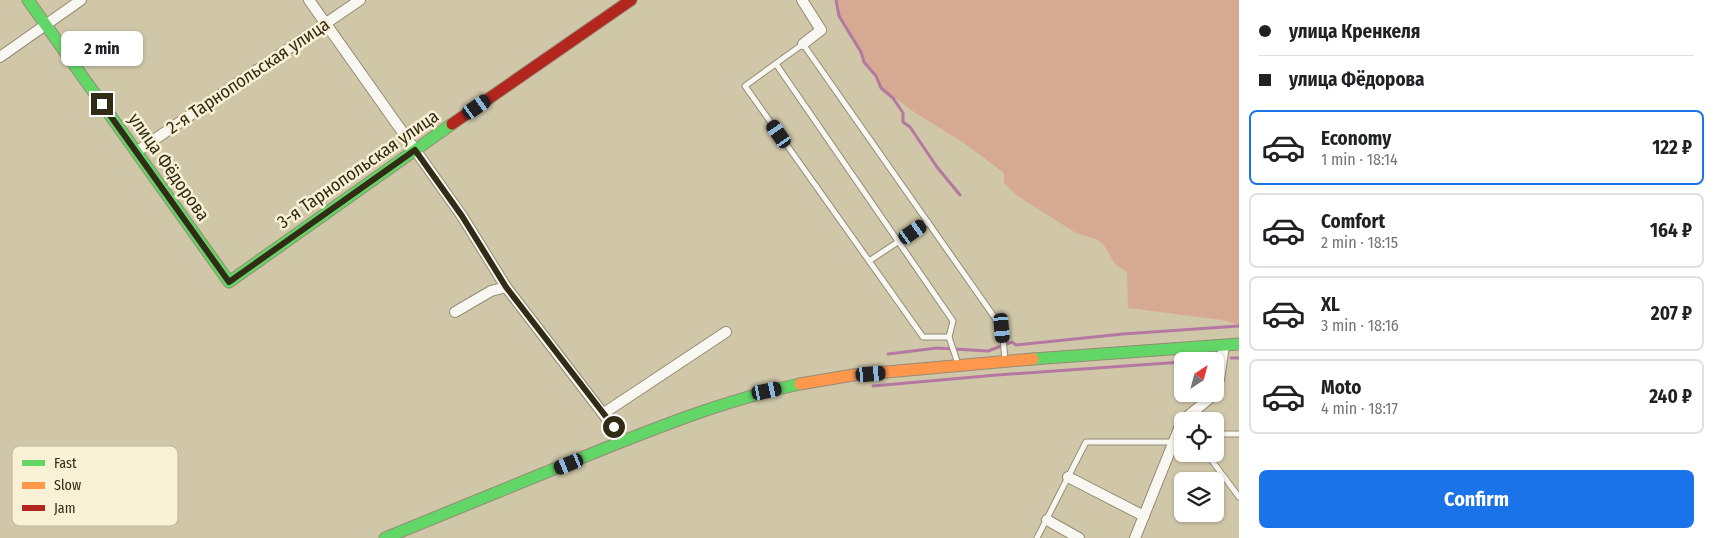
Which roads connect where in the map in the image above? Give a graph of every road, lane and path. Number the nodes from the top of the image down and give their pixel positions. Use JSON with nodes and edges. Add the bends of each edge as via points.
{"nodes":[{"id":1,"x":28,"y":0,"type":"edge"},
{"id":2,"x":81,"y":0,"type":"edge"},
{"id":3,"x":309,"y":0,"type":"edge"},
{"id":4,"x":360,"y":0,"type":"edge"},
{"id":5,"x":631,"y":0,"type":"edge"},
{"id":6,"x":802,"y":0,"type":"edge"},
{"id":7,"x":326,"y":24,"type":"junction"},
{"id":8,"x":46,"y":25,"type":"junction"},
{"id":9,"x":803,"y":44,"type":"junction"},
{"id":10,"x":0,"y":57,"type":"edge"},
{"id":11,"x":776,"y":64,"type":"junction"},
{"id":12,"x":415,"y":150,"type":"junction"},
{"id":13,"x":136,"y":152,"type":"junction"},
{"id":14,"x":928,"y":222,"type":"junction"},
{"id":15,"x":899,"y":242,"type":"junction"},
{"id":16,"x":868,"y":261,"type":"junction"},
{"id":17,"x":229,"y":282,"type":"joint"},
{"id":18,"x":506,"y":287,"type":"junction"},
{"id":19,"x":455,"y":312,"type":"dead end"},
{"id":20,"x":726,"y":332,"type":"dead end"},
{"id":21,"x":949,"y":336,"type":"junction"},
{"id":22,"x":1239,"y":344,"type":"edge"},
{"id":23,"x":1224,"y":346,"type":"junction"},
{"id":24,"x":1223,"y":352,"type":"edge"},
{"id":25,"x":1006,"y":363,"type":"junction"},
{"id":26,"x":959,"y":366,"type":"junction"},
{"id":27,"x":1205,"y":402,"type":"edge"},
{"id":28,"x":1193,"y":412,"type":"edge"},
{"id":29,"x":604,"y":413,"type":"junction"},
{"id":30,"x":1224,"y":434,"type":"edge"},
{"id":31,"x":1239,"y":434,"type":"edge"},
{"id":32,"x":624,"y":441,"type":"junction"},
{"id":33,"x":1174,"y":442,"type":"joint"},
{"id":34,"x":1213,"y":462,"type":"edge"},
{"id":35,"x":1068,"y":477,"type":"junction"},
{"id":36,"x":1239,"y":497,"type":"edge"},
{"id":37,"x":1144,"y":516,"type":"junction"},
{"id":38,"x":1047,"y":520,"type":"junction"},
{"id":39,"x":386,"y":538,"type":"edge"},
{"id":40,"x":1037,"y":538,"type":"edge"},
{"id":41,"x":1079,"y":538,"type":"edge"},
{"id":42,"x":1135,"y":538,"type":"edge"}],
"edges":[{"from":1,"to":8,"type":"street","name":"улица Фёдорова"},
{"from":2,"to":8,"type":"street"},
{"from":3,"to":7,"type":"street"},
{"from":4,"to":7,"type":"street","name":"2-я Тарнопольская улица"},
{"from":5,"to":12,"type":"street","name":"3-я Тарнопольская улица"},
{"from":6,"to":9,"type":"street","via":[[821,30]]},
{"from":7,"to":12,"type":"street"},
{"from":7,"to":13,"type":"street","name":"2-я Тарнопольская улица"},
{"from":8,"to":10,"type":"street"},
{"from":8,"to":13,"type":"street","name":"улица Фёдорова"},
{"from":9,"to":11,"type":"lane"},
{"from":9,"to":14,"type":"lane"},
{"from":11,"to":15,"type":"lane"},
{"from":11,"to":16,"type":"lane","via":[[745,86]]},
{"from":12,"to":17,"type":"street","name":"3-я Тарнопольская улица"},
{"from":12,"to":18,"type":"street","via":[[462,216]]},
{"from":13,"to":17,"type":"street","name":"улица Фёдорова"},
{"from":14,"to":15,"type":"lane"},
{"from":14,"to":25,"type":"lane","via":[[1002,328]]},
{"from":15,"to":16,"type":"lane"},
{"from":15,"to":21,"type":"lane","via":[[953,321]]},
{"from":16,"to":21,"type":"lane","via":[[922,337]]},
{"from":18,"to":19,"type":"street","via":[[491,291]]},
{"from":18,"to":29,"type":"street"},
{"from":20,"to":29,"type":"street"},
{"from":21,"to":26,"type":"lane"},
{"from":22,"to":23,"type":"street"},
{"from":23,"to":24,"type":"street"},
{"from":23,"to":25,"type":"street"},
{"from":25,"to":26,"type":"street"},
{"from":26,"to":32,"type":"street","via":[[853,375],[767,391]]},
{"from":27,"to":28,"type":"street"},
{"from":29,"to":32,"type":"street"},
{"from":30,"to":31,"type":"lane"},
{"from":32,"to":39,"type":"street"},
{"from":33,"to":35,"type":"lane","via":[[1086,442]]},
{"from":33,"to":37,"type":"street"},
{"from":34,"to":36,"type":"lane"},
{"from":35,"to":37,"type":"street"},
{"from":35,"to":38,"type":"lane"},
{"from":37,"to":42,"type":"street"},
{"from":38,"to":40,"type":"lane"},
{"from":38,"to":41,"type":"street"}]}
